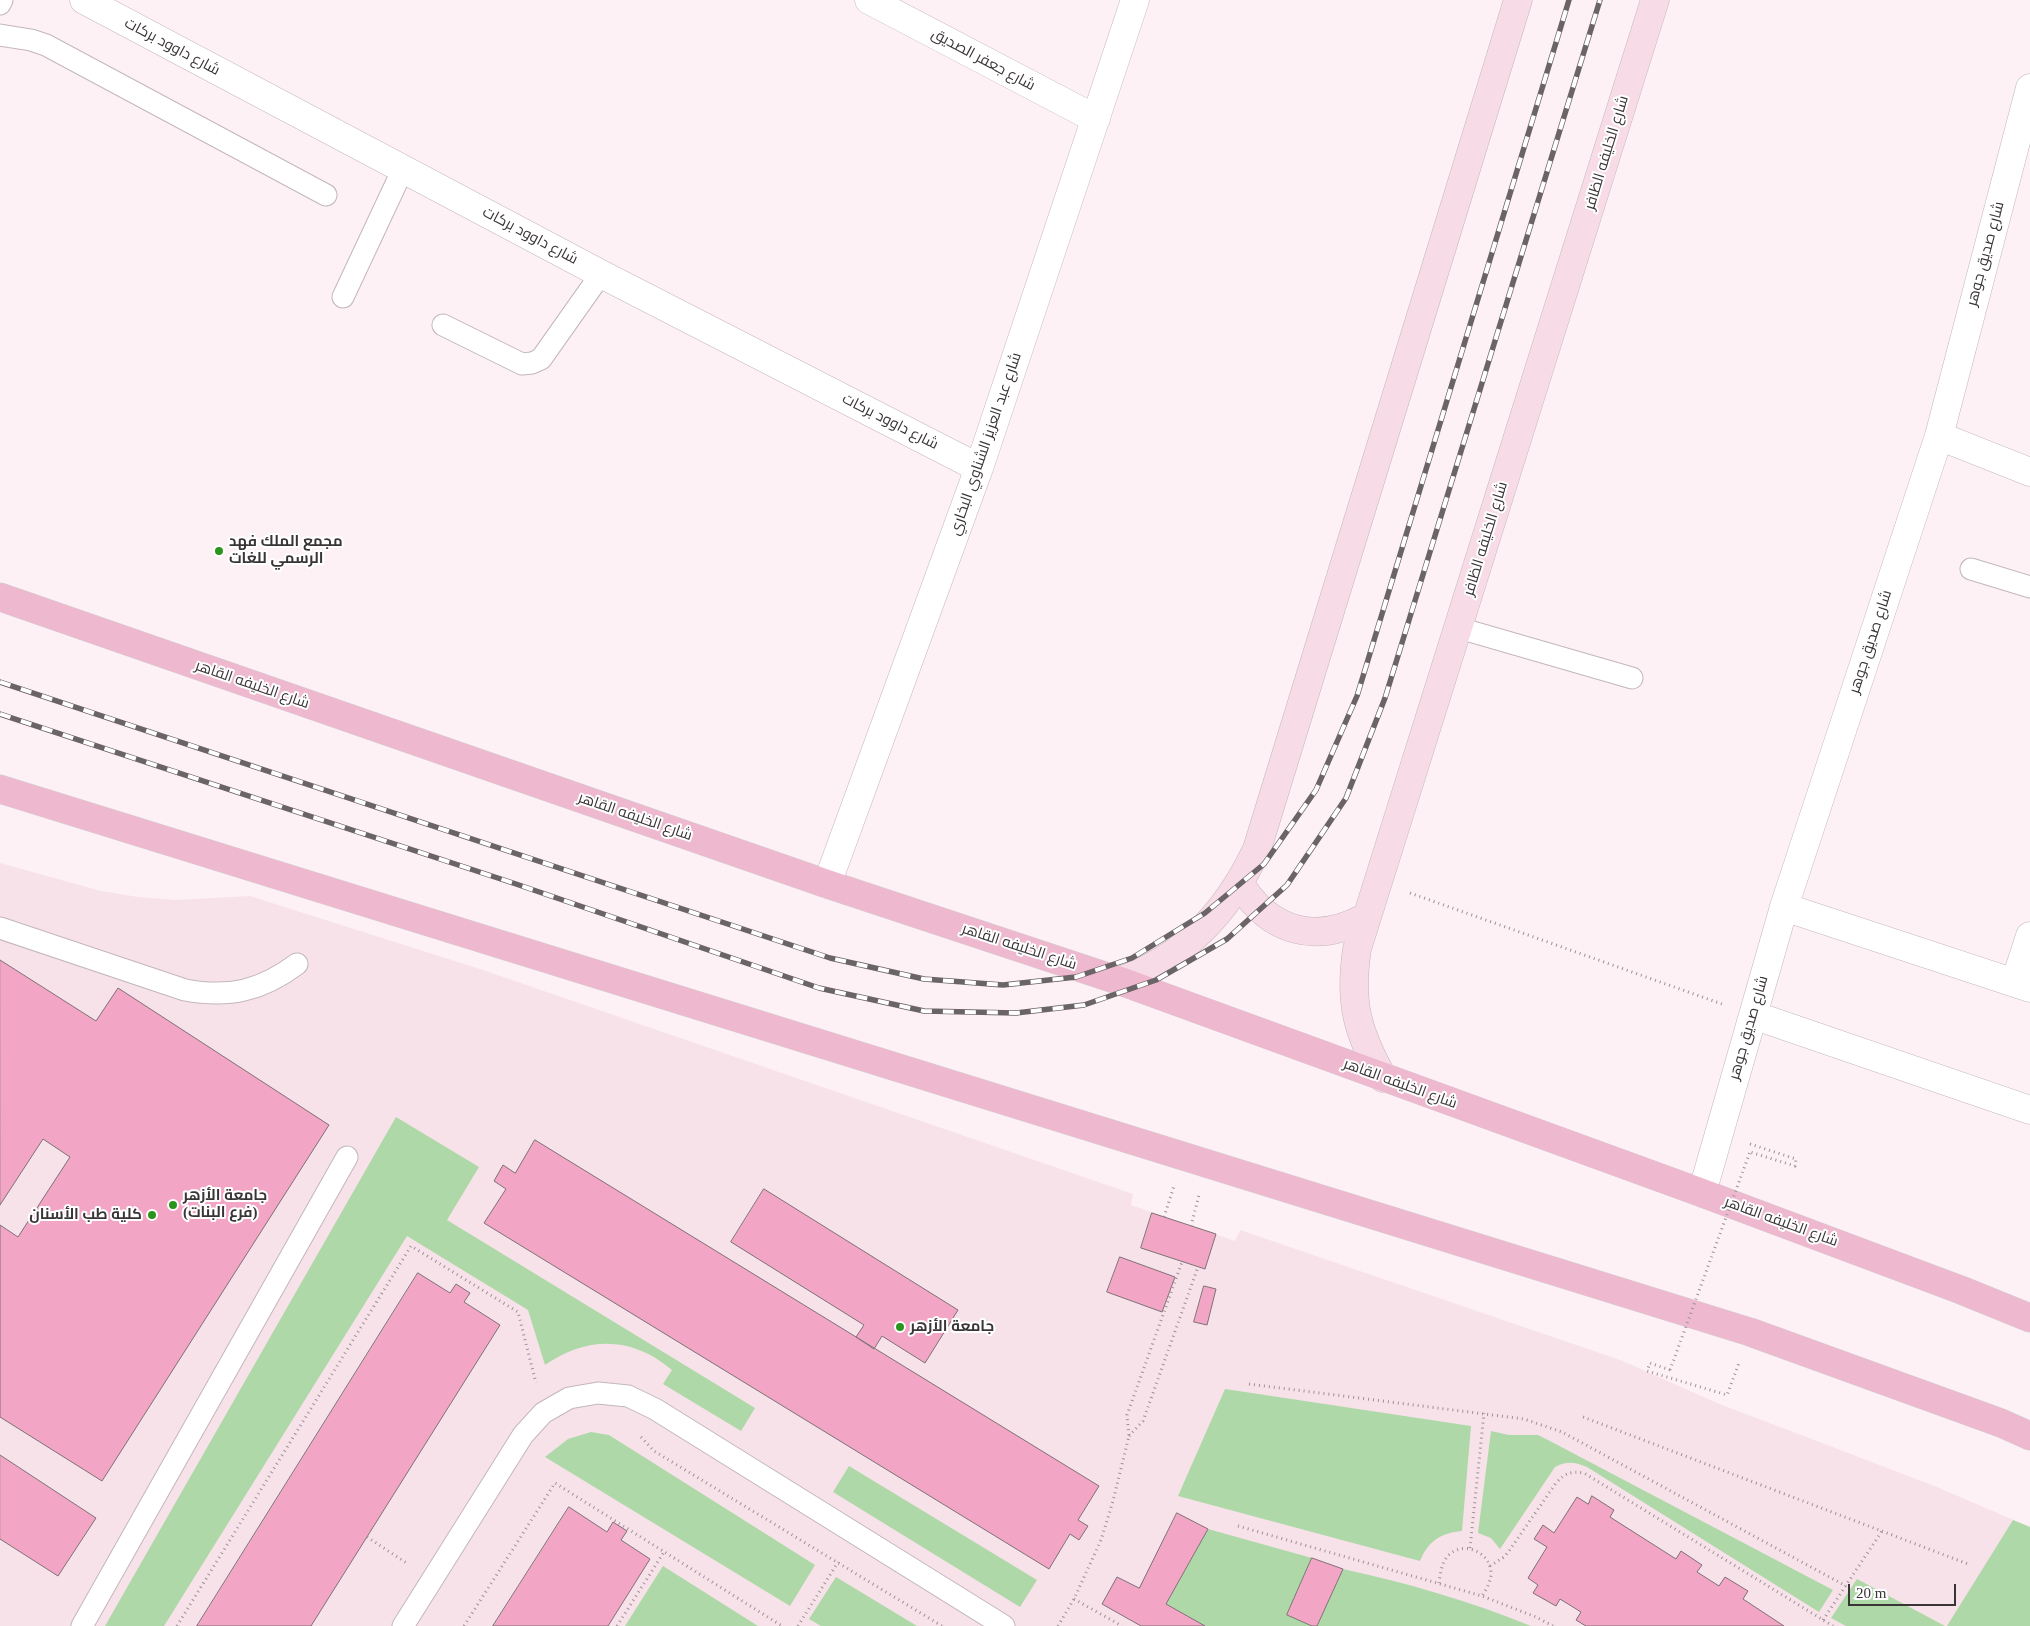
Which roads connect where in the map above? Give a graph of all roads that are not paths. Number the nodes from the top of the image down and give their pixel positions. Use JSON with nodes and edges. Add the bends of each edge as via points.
{"nodes":[{"id":1,"x":2,"y":0,"type":"edge"},
{"id":2,"x":84,"y":0,"type":"edge"},
{"id":3,"x":870,"y":0,"type":"edge"},
{"id":4,"x":1135,"y":0,"type":"edge"},
{"id":5,"x":1518,"y":0,"type":"edge"},
{"id":6,"x":1654,"y":0,"type":"edge"},
{"id":7,"x":0,"y":4,"type":"edge"},
{"id":8,"x":0,"y":34,"type":"edge"},
{"id":9,"x":2030,"y":88,"type":"edge"},
{"id":10,"x":1096,"y":120,"type":"junction"},
{"id":11,"x":403,"y":169,"type":"junction"},
{"id":12,"x":326,"y":195,"type":"dead end"},
{"id":13,"x":601,"y":274,"type":"junction"},
{"id":14,"x":343,"y":296,"type":"dead end"},
{"id":15,"x":442,"y":325,"type":"dead end"},
{"id":16,"x":1939,"y":436,"type":"junction"},
{"id":17,"x":978,"y":468,"type":"junction"},
{"id":18,"x":2030,"y":472,"type":"edge"},
{"id":19,"x":1972,"y":569,"type":"dead end"},
{"id":20,"x":2030,"y":587,"type":"edge"},
{"id":21,"x":0,"y":598,"type":"edge"},
{"id":22,"x":1459,"y":628,"type":"junction"},
{"id":23,"x":1632,"y":678,"type":"dead end"},
{"id":24,"x":0,"y":789,"type":"edge"},
{"id":25,"x":827,"y":884,"type":"junction"},
{"id":26,"x":1240,"y":884,"type":"junction"},
{"id":27,"x":1784,"y":907,"type":"junction"},
{"id":28,"x":1366,"y":917,"type":"junction"},
{"id":29,"x":0,"y":928,"type":"edge"},
{"id":30,"x":2030,"y":936,"type":"edge"},
{"id":31,"x":297,"y":964,"type":"dead end"},
{"id":32,"x":1120,"y":980,"type":"junction"},
{"id":33,"x":2023,"y":985,"type":"edge"},
{"id":34,"x":1753,"y":1015,"type":"junction"},
{"id":35,"x":1383,"y":1078,"type":"junction"},
{"id":36,"x":2030,"y":1110,"type":"edge"},
{"id":37,"x":347,"y":1157,"type":"dead end"},
{"id":38,"x":1702,"y":1193,"type":"junction"},
{"id":39,"x":2030,"y":1318,"type":"edge"},
{"id":40,"x":2030,"y":1436,"type":"edge"},
{"id":41,"x":82,"y":1626,"type":"edge"},
{"id":42,"x":403,"y":1626,"type":"edge"},
{"id":43,"x":1004,"y":1626,"type":"edge"}],
"edges":[{"from":1,"to":7,"type":"lane"},
{"from":2,"to":11,"type":"street","name":"شارع داوود بركات"},
{"from":3,"to":10,"type":"street","name":"شارع جعفر الصديق"},
{"from":4,"to":10,"type":"street","name":"شارع عبد العزيز الشناوي البخاري"},
{"from":5,"to":26,"type":"street","via":[[1257,849]]},
{"from":6,"to":22,"type":"street","name":"شارع الخليفه الظافر"},
{"from":8,"to":12,"type":"lane","via":[[46,46]]},
{"from":9,"to":16,"type":"street","name":"شارع صديق جوهر"},
{"from":10,"to":17,"type":"street","name":"شارع عبد العزيز الشناوي البخاري"},
{"from":11,"to":13,"type":"street","name":"شارع داوود بركات"},
{"from":11,"to":14,"type":"lane"},
{"from":13,"to":15,"type":"lane","via":[[541,359],[532,363],[522,364]]},
{"from":13,"to":17,"type":"street","name":"شارع داوود بركات"},
{"from":16,"to":18,"type":"street"},
{"from":16,"to":27,"type":"street","name":"شارع صديق جوهر"},
{"from":17,"to":25,"type":"street","name":"شارع عبد العزيز الشناوي البخاري"},
{"from":19,"to":20,"type":"lane"},
{"from":21,"to":25,"type":"main road","name":"شارع الخليفه القاهر"},
{"from":22,"to":23,"type":"lane"},
{"from":22,"to":28,"type":"street","name":"شارع الخليفه الظافر"},
{"from":24,"to":40,"type":"main road","via":[[1750,1332]]},
{"from":25,"to":32,"type":"main road","name":"شارع الخليفه القاهر"},
{"from":26,"to":28,"type":"street","via":[[1262,912],[1295,929],[1332,931]]},
{"from":26,"to":32,"type":"street","via":[[1215,918],[1194,938],[1146,971]]},
{"from":27,"to":33,"type":"street"},
{"from":27,"to":34,"type":"street","name":"شارع صديق جوهر"},
{"from":28,"to":35,"type":"street","name":"شارع الخليفه الظافر","via":[[1353,974],[1354,999],[1358,1024],[1368,1052]]},
{"from":29,"to":31,"type":"lane","via":[[185,990],[204,993],[244,991],[281,976]]},
{"from":30,"to":33,"type":"street"},
{"from":32,"to":35,"type":"main road","name":"شارع الخليفه القاهر"},
{"from":34,"to":36,"type":"street"},
{"from":34,"to":38,"type":"street","name":"شارع صديق جوهر"},
{"from":35,"to":38,"type":"main road","name":"شارع الخليفه القاهر"},
{"from":37,"to":41,"type":"lane"},
{"from":38,"to":39,"type":"main road","name":"شارع الخليفه القاهر"},
{"from":42,"to":43,"type":"lane","via":[[523,1435],[543,1413],[569,1398],[598,1393],[628,1396],[655,1409]]}]}
